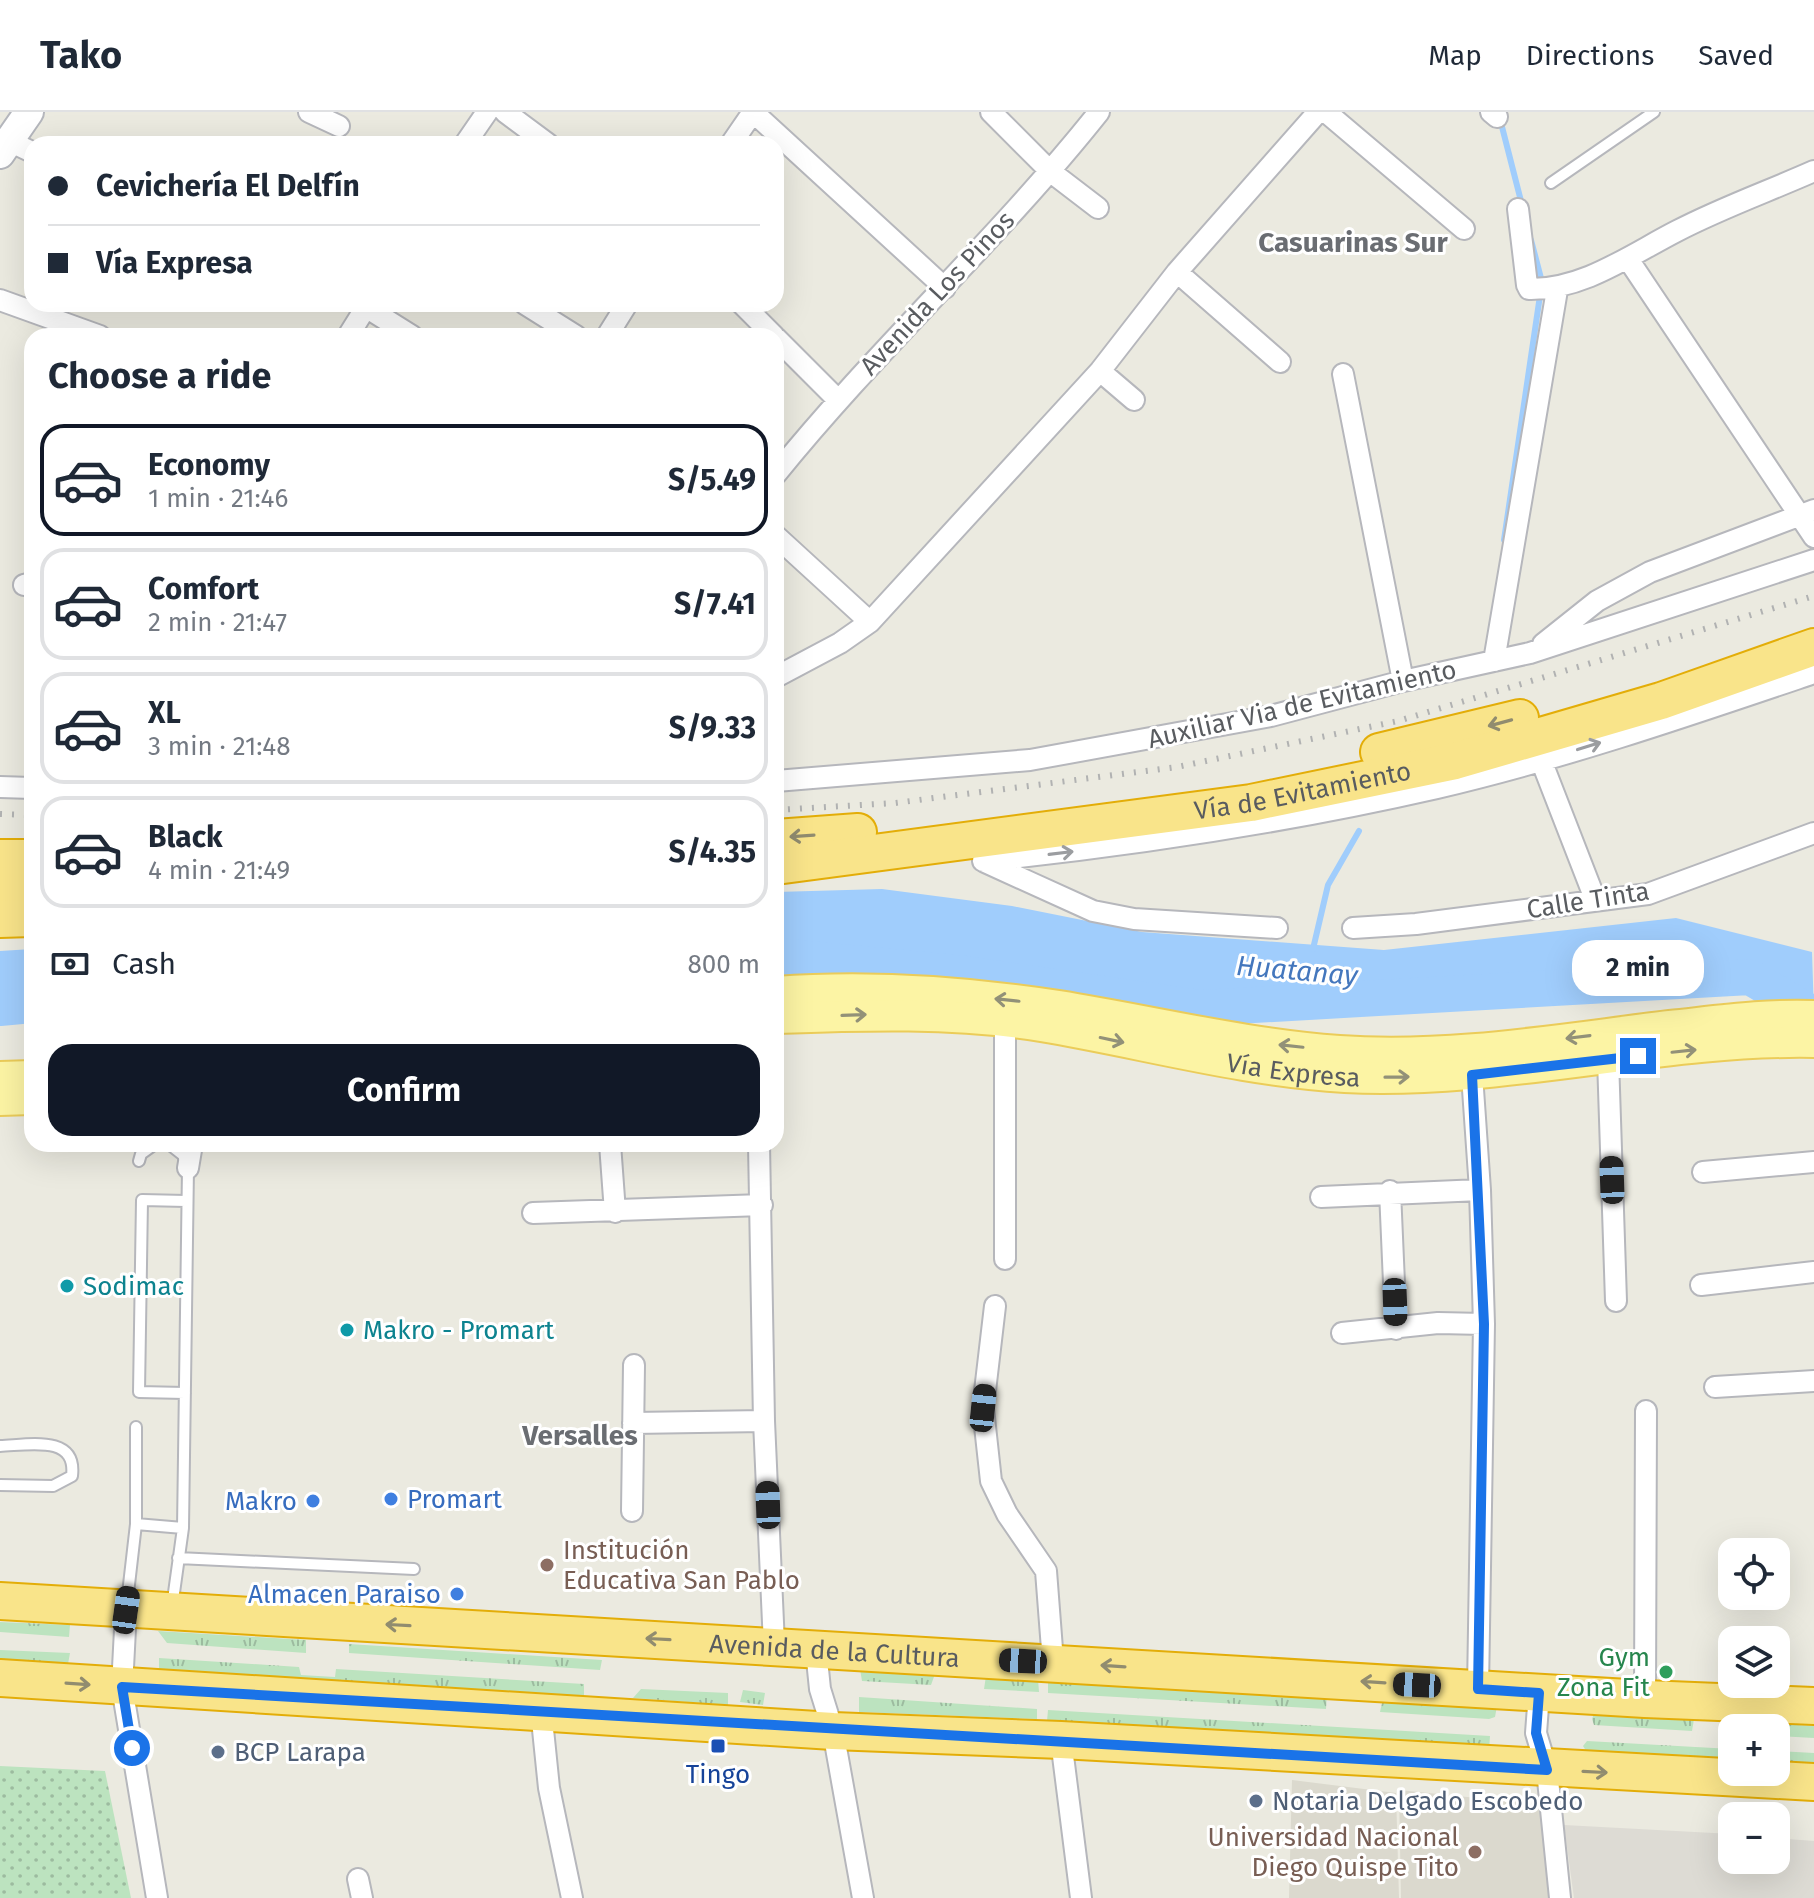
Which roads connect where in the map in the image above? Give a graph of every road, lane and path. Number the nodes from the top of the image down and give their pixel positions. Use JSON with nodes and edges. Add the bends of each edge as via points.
{"nodes":[{"id":1,"x":29,"y":112,"type":"edge"},
{"id":2,"x":309,"y":112,"type":"edge"},
{"id":3,"x":487,"y":112,"type":"edge"},
{"id":4,"x":505,"y":112,"type":"edge"},
{"id":5,"x":753,"y":112,"type":"edge"},
{"id":6,"x":991,"y":112,"type":"edge"},
{"id":7,"x":1099,"y":112,"type":"edge"},
{"id":8,"x":1318,"y":112,"type":"edge"},
{"id":9,"x":1326,"y":112,"type":"edge"},
{"id":10,"x":1654,"y":112,"type":"edge"},
{"id":11,"x":339,"y":126,"type":"dead end"},
{"id":12,"x":470,"y":136,"type":"edge"},
{"id":13,"x":537,"y":136,"type":"edge"},
{"id":14,"x":736,"y":136,"type":"edge"},
{"id":15,"x":779,"y":136,"type":"edge"},
{"id":16,"x":784,"y":140,"type":"edge"},
{"id":17,"x":14,"y":149,"type":"edge"},
{"id":18,"x":1814,"y":171,"type":"edge"},
{"id":19,"x":1051,"y":172,"type":"junction"},
{"id":20,"x":1551,"y":183,"type":"dead end"},
{"id":21,"x":1098,"y":208,"type":"dead end"},
{"id":22,"x":1518,"y":209,"type":"dead end"},
{"id":23,"x":1464,"y":229,"type":"dead end"},
{"id":24,"x":1628,"y":259,"type":"junction"},
{"id":25,"x":1177,"y":272,"type":"junction"},
{"id":26,"x":945,"y":288,"type":"junction"},
{"id":27,"x":1545,"y":290,"type":"junction"},
{"id":28,"x":0,"y":300,"type":"edge"},
{"id":29,"x":24,"y":309,"type":"edge"},
{"id":30,"x":33,"y":312,"type":"edge"},
{"id":31,"x":376,"y":312,"type":"edge"},
{"id":32,"x":538,"y":312,"type":"edge"},
{"id":33,"x":750,"y":312,"type":"edge"},
{"id":34,"x":78,"y":328,"type":"edge"},
{"id":35,"x":400,"y":328,"type":"edge"},
{"id":36,"x":563,"y":328,"type":"edge"},
{"id":37,"x":766,"y":328,"type":"edge"},
{"id":38,"x":784,"y":346,"type":"edge"},
{"id":39,"x":1280,"y":362,"type":"dead end"},
{"id":40,"x":1100,"y":371,"type":"junction"},
{"id":41,"x":1343,"y":374,"type":"dead end"},
{"id":42,"x":837,"y":399,"type":"junction"},
{"id":43,"x":1134,"y":400,"type":"dead end"},
{"id":44,"x":784,"y":464,"type":"edge"},
{"id":45,"x":1807,"y":513,"type":"edge"},
{"id":46,"x":1814,"y":537,"type":"edge"},
{"id":47,"x":784,"y":543,"type":"edge"},
{"id":48,"x":1814,"y":560,"type":"edge"},
{"id":49,"x":870,"y":622,"type":"junction"},
{"id":50,"x":1814,"y":623,"type":"edge"},
{"id":51,"x":1814,"y":647,"type":"edge"},
{"id":52,"x":1530,"y":653,"type":"junction"},
{"id":53,"x":1494,"y":661,"type":"junction"},
{"id":54,"x":784,"y":672,"type":"edge"},
{"id":55,"x":1814,"y":673,"type":"edge"},
{"id":56,"x":1403,"y":681,"type":"junction"},
{"id":57,"x":1541,"y":760,"type":"junction"},
{"id":58,"x":784,"y":780,"type":"edge"},
{"id":59,"x":0,"y":787,"type":"edge"},
{"id":60,"x":24,"y":788,"type":"edge"},
{"id":61,"x":1182,"y":824,"type":"junction"},
{"id":62,"x":1814,"y":833,"type":"edge"},
{"id":63,"x":784,"y":837,"type":"edge"},
{"id":64,"x":933,"y":844,"type":"junction"},
{"id":65,"x":0,"y":858,"type":"edge"},
{"id":66,"x":24,"y":858,"type":"edge"},
{"id":67,"x":983,"y":861,"type":"junction"},
{"id":68,"x":784,"y":865,"type":"edge"},
{"id":69,"x":0,"y":885,"type":"edge"},
{"id":70,"x":24,"y":886,"type":"edge"},
{"id":71,"x":1595,"y":899,"type":"junction"},
{"id":72,"x":24,"y":918,"type":"edge"},
{"id":73,"x":0,"y":919,"type":"edge"},
{"id":74,"x":1277,"y":928,"type":"dead end"},
{"id":75,"x":1353,"y":928,"type":"dead end"},
{"id":76,"x":784,"y":992,"type":"edge"},
{"id":77,"x":784,"y":1018,"type":"edge"},
{"id":78,"x":1005,"y":1022,"type":"junction"},
{"id":79,"x":1810,"y":1024,"type":"edge"},
{"id":80,"x":1608,"y":1059,"type":"junction"},
{"id":81,"x":1472,"y":1075,"type":"junction"},
{"id":82,"x":24,"y":1076,"type":"edge"},
{"id":83,"x":0,"y":1077,"type":"edge"},
{"id":84,"x":24,"y":1099,"type":"edge"},
{"id":85,"x":0,"y":1100,"type":"edge"},
{"id":86,"x":144,"y":1152,"type":"edge"},
{"id":87,"x":179,"y":1152,"type":"edge"},
{"id":88,"x":191,"y":1152,"type":"edge"},
{"id":89,"x":611,"y":1152,"type":"edge"},
{"id":90,"x":759,"y":1152,"type":"edge"},
{"id":91,"x":139,"y":1161,"type":"dead end"},
{"id":92,"x":1814,"y":1162,"type":"edge"},
{"id":93,"x":188,"y":1168,"type":"junction"},
{"id":94,"x":1703,"y":1172,"type":"dead end"},
{"id":95,"x":1480,"y":1190,"type":"junction"},
{"id":96,"x":1390,"y":1191,"type":"junction"},
{"id":97,"x":1321,"y":1197,"type":"dead end"},
{"id":98,"x":186,"y":1201,"type":"junction"},
{"id":99,"x":762,"y":1205,"type":"junction"},
{"id":100,"x":615,"y":1212,"type":"junction"},
{"id":101,"x":533,"y":1213,"type":"dead end"},
{"id":102,"x":1005,"y":1259,"type":"dead end"},
{"id":103,"x":1814,"y":1272,"type":"edge"},
{"id":104,"x":1701,"y":1285,"type":"dead end"},
{"id":105,"x":1616,"y":1301,"type":"dead end"},
{"id":106,"x":995,"y":1306,"type":"dead end"},
{"id":107,"x":1484,"y":1324,"type":"junction"},
{"id":108,"x":1396,"y":1329,"type":"junction"},
{"id":109,"x":1342,"y":1333,"type":"dead end"},
{"id":110,"x":634,"y":1365,"type":"dead end"},
{"id":111,"x":1814,"y":1381,"type":"edge"},
{"id":112,"x":1715,"y":1387,"type":"dead end"},
{"id":113,"x":185,"y":1393,"type":"junction"},
{"id":114,"x":1646,"y":1411,"type":"dead end"},
{"id":115,"x":764,"y":1421,"type":"junction"},
{"id":116,"x":633,"y":1423,"type":"junction"},
{"id":117,"x":136,"y":1427,"type":"dead end"},
{"id":118,"x":0,"y":1446,"type":"edge"},
{"id":119,"x":0,"y":1485,"type":"edge"},
{"id":120,"x":632,"y":1511,"type":"dead end"},
{"id":121,"x":136,"y":1524,"type":"junction"},
{"id":122,"x":183,"y":1528,"type":"junction"},
{"id":123,"x":178,"y":1558,"type":"junction"},
{"id":124,"x":414,"y":1569,"type":"dead end"},
{"id":125,"x":0,"y":1601,"type":"edge"},
{"id":126,"x":126,"y":1610,"type":"junction"},
{"id":127,"x":171,"y":1613,"type":"junction"},
{"id":128,"x":774,"y":1645,"type":"junction"},
{"id":129,"x":816,"y":1650,"type":"junction"},
{"id":130,"x":1053,"y":1662,"type":"junction"},
{"id":131,"x":0,"y":1678,"type":"edge"},
{"id":132,"x":122,"y":1687,"type":"junction"},
{"id":133,"x":1478,"y":1689,"type":"junction"},
{"id":134,"x":1539,"y":1693,"type":"junction"},
{"id":135,"x":1645,"y":1699,"type":"junction"},
{"id":136,"x":1814,"y":1706,"type":"edge"},
{"id":137,"x":541,"y":1710,"type":"junction"},
{"id":138,"x":833,"y":1731,"type":"junction"},
{"id":139,"x":1061,"y":1740,"type":"junction"},
{"id":140,"x":1547,"y":1770,"type":"junction"},
{"id":141,"x":1814,"y":1782,"type":"edge"},
{"id":142,"x":157,"y":1898,"type":"edge"},
{"id":143,"x":572,"y":1898,"type":"edge"},
{"id":144,"x":863,"y":1898,"type":"edge"},
{"id":145,"x":1081,"y":1898,"type":"edge"},
{"id":146,"x":1560,"y":1898,"type":"edge"}],
"edges":[{"from":1,"to":17,"type":"street"},
{"from":2,"to":11,"type":"street"},
{"from":3,"to":12,"type":"street"},
{"from":4,"to":13,"type":"street"},
{"from":5,"to":14,"type":"street"},
{"from":5,"to":15,"type":"street"},
{"from":6,"to":19,"type":"street"},
{"from":7,"to":19,"type":"street","name":"Avenida Los Pinos"},
{"from":8,"to":25,"type":"street"},
{"from":9,"to":23,"type":"street"},
{"from":10,"to":20,"type":"lane"},
{"from":16,"to":26,"type":"street"},
{"from":18,"to":24,"type":"street","via":[[1679,230]]},
{"from":19,"to":21,"type":"street"},
{"from":19,"to":26,"type":"street","name":"Avenida Los Pinos"},
{"from":22,"to":27,"type":"street"},
{"from":24,"to":27,"type":"street"},
{"from":24,"to":45,"type":"street"},
{"from":25,"to":39,"type":"street"},
{"from":25,"to":40,"type":"street"},
{"from":26,"to":42,"type":"street","name":"Avenida Los Pinos"},
{"from":27,"to":53,"type":"street"},
{"from":28,"to":29,"type":"street"},
{"from":30,"to":34,"type":"street"},
{"from":31,"to":35,"type":"street"},
{"from":32,"to":36,"type":"street"},
{"from":33,"to":37,"type":"street"},
{"from":38,"to":42,"type":"street"},
{"from":40,"to":43,"type":"street"},
{"from":40,"to":49,"type":"street"},
{"from":41,"to":56,"type":"street"},
{"from":42,"to":44,"type":"street","name":"Avenida Los Pinos"},
{"from":45,"to":46,"type":"street"},
{"from":45,"to":52,"type":"street","via":[[1619,587]]},
{"from":47,"to":49,"type":"street"},
{"from":48,"to":52,"type":"street","name":"Auxiliar Via de Evitamiento"},
{"from":49,"to":54,"type":"street"},
{"from":50,"to":63,"type":"highway","name":"Vía de Evitamiento","one_way":true,"via":[[1612,693],[1274,776],[1095,806]]},
{"from":51,"to":61,"type":"highway","name":"Vía de Evitamiento","via":[[1675,697],[1455,761],[1251,803]]},
{"from":52,"to":53,"type":"street","name":"Auxiliar Via de Evitamiento"},
{"from":53,"to":56,"type":"street","name":"Auxiliar Via de Evitamiento"},
{"from":57,"to":55,"type":"street","one_way":true},
{"from":56,"to":58,"type":"street","name":"Auxiliar Via de Evitamiento","via":[[1271,716],[1030,760]]},
{"from":57,"to":61,"type":"street","via":[[1385,799]]},
{"from":57,"to":71,"type":"street"},
{"from":59,"to":60,"type":"street"},
{"from":61,"to":64,"type":"highway","name":"Vía de Evitamiento"},
{"from":67,"to":61,"type":"street","one_way":true},
{"from":62,"to":71,"type":"street","name":"Calle Tinta","via":[[1648,894]]},
{"from":64,"to":67,"type":"street"},
{"from":64,"to":68,"type":"highway","name":"Vía de Evitamiento"},
{"from":65,"to":66,"type":"highway"},
{"from":67,"to":74,"type":"street","via":[[1093,911],[1134,919]]},
{"from":69,"to":70,"type":"highway"},
{"from":71,"to":75,"type":"street","name":"Calle Tinta"},
{"from":72,"to":73,"type":"highway"},
{"from":79,"to":76,"type":"main road","name":"Vía Expresa","one_way":true,"via":[[1739,1018],[1481,1048],[1354,1052],[1272,1044],[1009,1000],[844,989]]},
{"from":77,"to":78,"type":"main road","name":"Vía Expresa","one_way":true,"via":[[874,1015]]},
{"from":78,"to":81,"type":"main road","name":"Vía Expresa","one_way":true,"via":[[1287,1072]]},
{"from":78,"to":102,"type":"street"},
{"from":80,"to":79,"type":"main road","name":"Vía Expresa","one_way":true,"via":[[1759,1043]]},
{"from":80,"to":81,"type":"main road","name":"Vía Expresa"},
{"from":80,"to":105,"type":"street"},
{"from":81,"to":95,"type":"street"},
{"from":82,"to":83,"type":"main road"},
{"from":84,"to":85,"type":"main road"},
{"from":86,"to":91,"type":"lane"},
{"from":87,"to":93,"type":"lane"},
{"from":88,"to":93,"type":"street"},
{"from":89,"to":100,"type":"street"},
{"from":90,"to":99,"type":"street"},
{"from":92,"to":94,"type":"street"},
{"from":93,"to":98,"type":"lane"},
{"from":95,"to":96,"type":"street"},
{"from":95,"to":107,"type":"street"},
{"from":96,"to":97,"type":"street"},
{"from":96,"to":108,"type":"street"},
{"from":98,"to":113,"type":"lane"},
{"from":98,"to":113,"type":"lane","via":[[142,1200],[139,1392]]},
{"from":99,"to":100,"type":"street"},
{"from":99,"to":115,"type":"street"},
{"from":100,"to":101,"type":"street"},
{"from":103,"to":104,"type":"street"},
{"from":106,"to":130,"type":"street","via":[[983,1408],[991,1481],[1046,1571]]},
{"from":107,"to":108,"type":"street"},
{"from":107,"to":133,"type":"street"},
{"from":108,"to":109,"type":"street"},
{"from":110,"to":116,"type":"street"},
{"from":111,"to":112,"type":"street"},
{"from":113,"to":122,"type":"lane"},
{"from":114,"to":135,"type":"street"},
{"from":115,"to":116,"type":"street"},
{"from":115,"to":128,"type":"street"},
{"from":116,"to":120,"type":"street"},
{"from":117,"to":121,"type":"lane"},
{"from":118,"to":119,"type":"lane","via":[[54,1444],[74,1463],[72,1476],[53,1486]]},
{"from":121,"to":122,"type":"lane"},
{"from":121,"to":126,"type":"lane"},
{"from":122,"to":123,"type":"lane"},
{"from":123,"to":124,"type":"lane"},
{"from":123,"to":127,"type":"lane"},
{"from":125,"to":126,"type":"highway","name":"Avenida de la Cultura"},
{"from":126,"to":127,"type":"highway","name":"Avenida de la Cultura"},
{"from":126,"to":132,"type":"street"},
{"from":128,"to":127,"type":"highway","name":"Avenida de la Cultura","one_way":true},
{"from":128,"to":129,"type":"highway","name":"Avenida de la Cultura"},
{"from":129,"to":130,"type":"highway","name":"Avenida de la Cultura"},
{"from":129,"to":138,"type":"street","via":[[820,1689]]},
{"from":133,"to":130,"type":"highway","name":"Avenida de la Cultura","one_way":true},
{"from":131,"to":132,"type":"highway","one_way":true},
{"from":132,"to":137,"type":"highway"},
{"from":132,"to":142,"type":"street"},
{"from":133,"to":134,"type":"highway","name":"Avenida de la Cultura"},
{"from":134,"to":135,"type":"highway","name":"Avenida de la Cultura"},
{"from":134,"to":140,"type":"street","via":[[1536,1733]]},
{"from":135,"to":136,"type":"highway","name":"Avenida de la Cultura"},
{"from":137,"to":138,"type":"highway"},
{"from":137,"to":143,"type":"street","via":[[549,1788]]},
{"from":138,"to":139,"type":"highway"},
{"from":138,"to":144,"type":"street"},
{"from":139,"to":140,"type":"highway"},
{"from":139,"to":145,"type":"street"},
{"from":140,"to":141,"type":"highway","one_way":true},
{"from":140,"to":146,"type":"street"}]}
